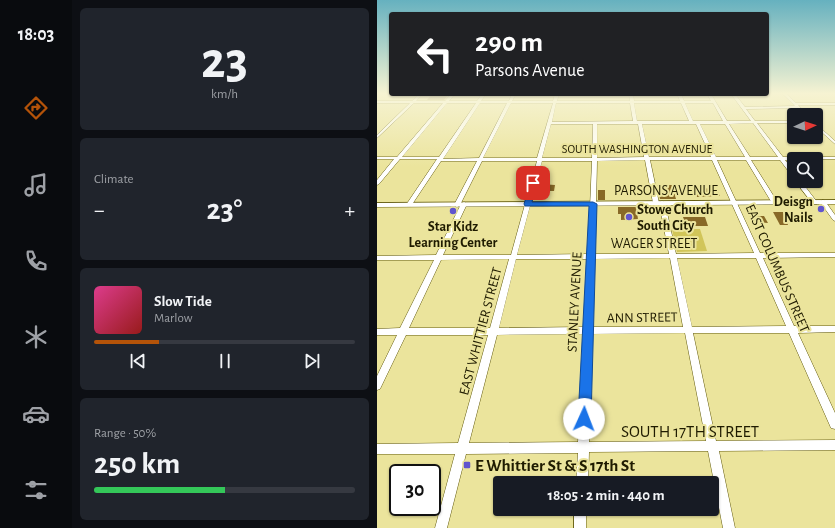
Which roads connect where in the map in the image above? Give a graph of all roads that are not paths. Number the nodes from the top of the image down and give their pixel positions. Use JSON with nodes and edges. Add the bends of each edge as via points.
{"nodes":[{"id":1,"x":397,"y":118,"type":"edge"},
{"id":2,"x":433,"y":118,"type":"edge"},
{"id":3,"x":468,"y":118,"type":"edge"},
{"id":4,"x":501,"y":118,"type":"edge"},
{"id":5,"x":551,"y":118,"type":"edge"},
{"id":6,"x":636,"y":118,"type":"edge"},
{"id":7,"x":692,"y":118,"type":"edge"},
{"id":8,"x":723,"y":118,"type":"edge"},
{"id":9,"x":751,"y":118,"type":"edge"},
{"id":10,"x":694,"y":122,"type":"junction"},
{"id":11,"x":726,"y":122,"type":"junction"},
{"id":12,"x":754,"y":122,"type":"junction"},
{"id":13,"x":787,"y":122,"type":"edge"},
{"id":14,"x":550,"y":123,"type":"junction"},
{"id":15,"x":595,"y":123,"type":"junction"},
{"id":16,"x":638,"y":123,"type":"junction"},
{"id":17,"x":823,"y":132,"type":"edge"},
{"id":18,"x":377,"y":137,"type":"edge"},
{"id":19,"x":835,"y":143,"type":"edge"},
{"id":20,"x":377,"y":158,"type":"edge"},
{"id":21,"x":398,"y":158,"type":"junction"},
{"id":22,"x":713,"y":158,"type":"junction"},
{"id":23,"x":747,"y":158,"type":"junction"},
{"id":24,"x":781,"y":158,"type":"junction"},
{"id":25,"x":835,"y":158,"type":"edge"},
{"id":26,"x":440,"y":159,"type":"junction"},
{"id":27,"x":540,"y":159,"type":"junction"},
{"id":28,"x":594,"y":159,"type":"junction"},
{"id":29,"x":647,"y":159,"type":"junction"},
{"id":30,"x":480,"y":160,"type":"junction"},
{"id":31,"x":787,"y":166,"type":"edge"},
{"id":32,"x":377,"y":183,"type":"edge"},
{"id":33,"x":805,"y":188,"type":"edge"},
{"id":34,"x":835,"y":202,"type":"edge"},
{"id":35,"x":659,"y":203,"type":"junction"},
{"id":36,"x":734,"y":203,"type":"junction"},
{"id":37,"x":775,"y":203,"type":"junction"},
{"id":38,"x":819,"y":203,"type":"junction"},
{"id":39,"x":460,"y":204,"type":"junction"},
{"id":40,"x":528,"y":204,"type":"junction"},
{"id":41,"x":593,"y":204,"type":"junction"},
{"id":42,"x":377,"y":205,"type":"edge"},
{"id":43,"x":409,"y":205,"type":"junction"},
{"id":44,"x":835,"y":219,"type":"edge"},
{"id":45,"x":835,"y":255,"type":"edge"},
{"id":46,"x":591,"y":256,"type":"junction"},
{"id":47,"x":673,"y":256,"type":"junction"},
{"id":48,"x":758,"y":256,"type":"junction"},
{"id":49,"x":514,"y":257,"type":"junction"},
{"id":50,"x":377,"y":258,"type":"edge"},
{"id":51,"x":438,"y":258,"type":"junction"},
{"id":52,"x":792,"y":329,"type":"junction"},
{"id":53,"x":835,"y":329,"type":"edge"},
{"id":54,"x":689,"y":330,"type":"junction"},
{"id":55,"x":588,"y":331,"type":"junction"},
{"id":56,"x":377,"y":332,"type":"edge"},
{"id":57,"x":403,"y":332,"type":"junction"},
{"id":58,"x":494,"y":332,"type":"junction"},
{"id":59,"x":377,"y":386,"type":"edge"},
{"id":60,"x":835,"y":424,"type":"edge"},
{"id":61,"x":835,"y":445,"type":"edge"},
{"id":62,"x":713,"y":447,"type":"junction"},
{"id":63,"x":583,"y":448,"type":"junction"},
{"id":64,"x":463,"y":449,"type":"junction"},
{"id":65,"x":377,"y":450,"type":"edge"},
{"id":66,"x":581,"y":476,"type":"edge"},
{"id":67,"x":581,"y":516,"type":"edge"},
{"id":68,"x":441,"y":528,"type":"edge"},
{"id":69,"x":580,"y":528,"type":"edge"},
{"id":70,"x":729,"y":528,"type":"edge"}],
"edges":[{"from":1,"to":18,"type":"street"},
{"from":2,"to":21,"type":"street"},
{"from":3,"to":26,"type":"street"},
{"from":4,"to":30,"type":"street"},
{"from":5,"to":14,"type":"street","name":"EAST WHITTIER STREET"},
{"from":6,"to":16,"type":"street"},
{"from":7,"to":10,"type":"street","name":"EAST COLUMBUS STREET"},
{"from":8,"to":11,"type":"street"},
{"from":9,"to":12,"type":"street"},
{"from":10,"to":11,"type":"street"},
{"from":10,"to":16,"type":"street"},
{"from":10,"to":22,"type":"street","name":"EAST COLUMBUS STREET"},
{"from":11,"to":12,"type":"street"},
{"from":11,"to":23,"type":"street"},
{"from":12,"to":13,"type":"street"},
{"from":12,"to":24,"type":"street"},
{"from":14,"to":15,"type":"street"},
{"from":14,"to":27,"type":"street","name":"EAST WHITTIER STREET"},
{"from":15,"to":16,"type":"street"},
{"from":15,"to":28,"type":"street","name":"STANLEY AVENUE"},
{"from":16,"to":29,"type":"street"},
{"from":17,"to":19,"type":"street"},
{"from":20,"to":21,"type":"street","name":"SOUTH WASHINGTON AVENUE"},
{"from":21,"to":26,"type":"street","name":"SOUTH WASHINGTON AVENUE"},
{"from":21,"to":32,"type":"street"},
{"from":22,"to":23,"type":"street","name":"SOUTH WASHINGTON AVENUE"},
{"from":22,"to":29,"type":"street","name":"SOUTH WASHINGTON AVENUE"},
{"from":22,"to":36,"type":"street","name":"EAST COLUMBUS STREET"},
{"from":23,"to":24,"type":"street","name":"SOUTH WASHINGTON AVENUE"},
{"from":23,"to":37,"type":"street"},
{"from":24,"to":25,"type":"street","name":"SOUTH WASHINGTON AVENUE"},
{"from":24,"to":31,"type":"street"},
{"from":26,"to":30,"type":"street","name":"SOUTH WASHINGTON AVENUE"},
{"from":26,"to":43,"type":"street"},
{"from":27,"to":28,"type":"street","name":"SOUTH WASHINGTON AVENUE"},
{"from":27,"to":30,"type":"street","name":"SOUTH WASHINGTON AVENUE"},
{"from":27,"to":40,"type":"street","name":"EAST WHITTIER STREET"},
{"from":28,"to":29,"type":"street","name":"SOUTH WASHINGTON AVENUE"},
{"from":28,"to":41,"type":"street","name":"STANLEY AVENUE"},
{"from":29,"to":35,"type":"street"},
{"from":30,"to":39,"type":"street"},
{"from":33,"to":38,"type":"street"},
{"from":34,"to":38,"type":"main road","name":"PARSONS AVENUE"},
{"from":35,"to":36,"type":"main road","name":"PARSONS AVENUE"},
{"from":35,"to":41,"type":"main road","name":"PARSONS AVENUE"},
{"from":35,"to":47,"type":"street"},
{"from":36,"to":37,"type":"main road","name":"PARSONS AVENUE"},
{"from":36,"to":48,"type":"street","name":"EAST COLUMBUS STREET"},
{"from":37,"to":38,"type":"main road","name":"PARSONS AVENUE"},
{"from":38,"to":44,"type":"street"},
{"from":39,"to":40,"type":"main road","name":"PARSONS AVENUE"},
{"from":39,"to":43,"type":"main road","name":"PARSONS AVENUE"},
{"from":39,"to":51,"type":"street"},
{"from":40,"to":41,"type":"main road","name":"PARSONS AVENUE"},
{"from":40,"to":49,"type":"street","name":"EAST WHITTIER STREET"},
{"from":41,"to":46,"type":"street","name":"STANLEY AVENUE"},
{"from":42,"to":43,"type":"main road","name":"PARSONS AVENUE"},
{"from":45,"to":48,"type":"street","name":"WAGER STREET"},
{"from":46,"to":47,"type":"street","name":"WAGER STREET"},
{"from":46,"to":49,"type":"street","name":"WAGER STREET"},
{"from":46,"to":55,"type":"street","name":"STANLEY AVENUE"},
{"from":47,"to":48,"type":"street","name":"WAGER STREET"},
{"from":47,"to":54,"type":"street"},
{"from":48,"to":52,"type":"street","name":"EAST COLUMBUS STREET"},
{"from":49,"to":51,"type":"street","name":"WAGER STREET"},
{"from":49,"to":58,"type":"street","name":"EAST WHITTIER STREET"},
{"from":50,"to":51,"type":"street","name":"WAGER STREET"},
{"from":51,"to":57,"type":"street"},
{"from":52,"to":53,"type":"street","name":"ANN STREET"},
{"from":52,"to":54,"type":"street","name":"ANN STREET"},
{"from":52,"to":60,"type":"street","name":"EAST COLUMBUS STREET"},
{"from":54,"to":55,"type":"street","name":"ANN STREET"},
{"from":54,"to":62,"type":"street"},
{"from":55,"to":58,"type":"street","name":"ANN STREET"},
{"from":55,"to":63,"type":"street","name":"STANLEY AVENUE"},
{"from":56,"to":57,"type":"street","name":"ANN STREET"},
{"from":57,"to":58,"type":"street","name":"ANN STREET"},
{"from":57,"to":59,"type":"street"},
{"from":58,"to":64,"type":"street","name":"EAST WHITTIER STREET"},
{"from":61,"to":62,"type":"street","name":"SOUTH 17TH STREET"},
{"from":62,"to":63,"type":"street","name":"SOUTH 17TH STREET"},
{"from":62,"to":70,"type":"street"},
{"from":63,"to":64,"type":"street","name":"SOUTH 17TH STREET"},
{"from":63,"to":66,"type":"street","name":"STANLEY AVENUE"},
{"from":64,"to":65,"type":"street","name":"SOUTH 17TH STREET"},
{"from":64,"to":68,"type":"street","name":"EAST WHITTIER STREET"},
{"from":67,"to":69,"type":"street"}]}
